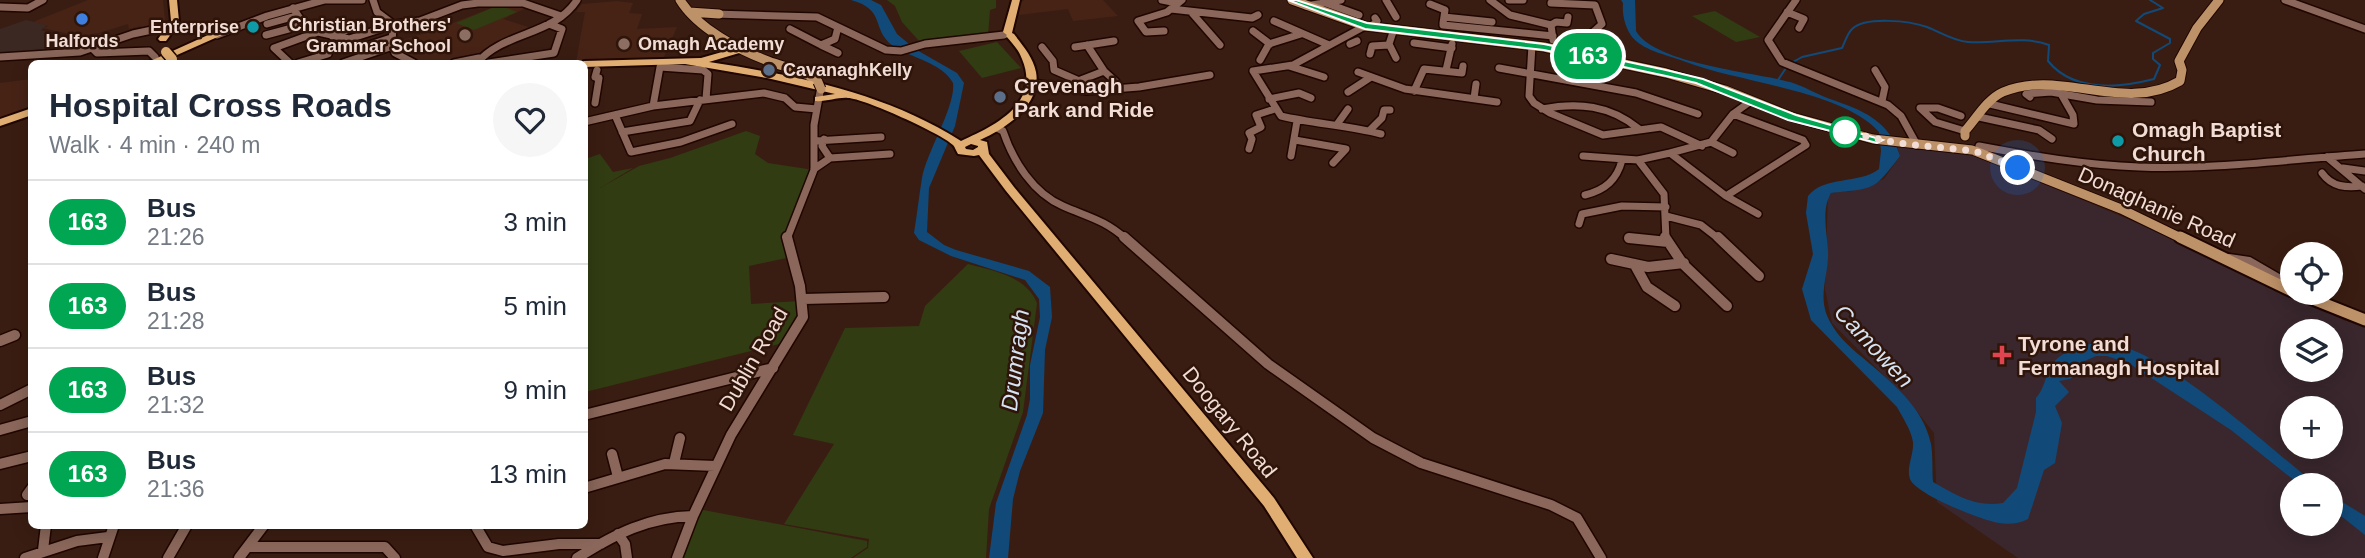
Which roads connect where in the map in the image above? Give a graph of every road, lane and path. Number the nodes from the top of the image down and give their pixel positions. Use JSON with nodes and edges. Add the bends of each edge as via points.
{"nodes":[{"id":1,"x":5,"y":0,"type":"edge"},
{"id":2,"x":43,"y":0,"type":"edge"},
{"id":3,"x":173,"y":0,"type":"edge"},
{"id":4,"x":362,"y":0,"type":"edge"},
{"id":5,"x":373,"y":0,"type":"edge"},
{"id":6,"x":578,"y":0,"type":"edge"},
{"id":7,"x":680,"y":0,"type":"edge"},
{"id":8,"x":1016,"y":0,"type":"edge"},
{"id":9,"x":1161,"y":0,"type":"edge"},
{"id":10,"x":1292,"y":0,"type":"edge"},
{"id":11,"x":1341,"y":0,"type":"edge"},
{"id":12,"x":1386,"y":0,"type":"edge"},
{"id":13,"x":1490,"y":0,"type":"edge"},
{"id":14,"x":1508,"y":0,"type":"edge"},
{"id":15,"x":1523,"y":0,"type":"edge"},
{"id":16,"x":1796,"y":0,"type":"edge"},
{"id":17,"x":2219,"y":0,"type":"edge"},
{"id":18,"x":2285,"y":0,"type":"edge"},
{"id":19,"x":327,"y":1,"type":"edge"},
{"id":20,"x":1179,"y":2,"type":"edge"},
{"id":21,"x":1322,"y":2,"type":"junction"},
{"id":22,"x":1551,"y":4,"type":"dead end"},
{"id":23,"x":0,"y":5,"type":"edge"},
{"id":24,"x":1306,"y":6,"type":"junction"},
{"id":25,"x":1422,"y":8,"type":"dead end"},
{"id":26,"x":1171,"y":9,"type":"junction"},
{"id":27,"x":295,"y":12,"type":"junction"},
{"id":28,"x":688,"y":12,"type":"junction"},
{"id":29,"x":1787,"y":12,"type":"junction"},
{"id":30,"x":1192,"y":13,"type":"junction"},
{"id":31,"x":719,"y":14,"type":"junction"},
{"id":32,"x":1258,"y":15,"type":"dead end"},
{"id":33,"x":1359,"y":15,"type":"dead end"},
{"id":34,"x":561,"y":16,"type":"junction"},
{"id":35,"x":1396,"y":17,"type":"dead end"},
{"id":36,"x":697,"y":18,"type":"junction"},
{"id":37,"x":1568,"y":18,"type":"dead end"},
{"id":38,"x":1274,"y":21,"type":"dead end"},
{"id":39,"x":1492,"y":22,"type":"dead end"},
{"id":40,"x":267,"y":24,"type":"dead end"},
{"id":41,"x":307,"y":24,"type":"junction"},
{"id":42,"x":393,"y":24,"type":"junction"},
{"id":43,"x":549,"y":24,"type":"junction"},
{"id":44,"x":359,"y":25,"type":"dead end"},
{"id":45,"x":1372,"y":25,"type":"junction"},
{"id":46,"x":1551,"y":25,"type":"junction"},
{"id":47,"x":1443,"y":26,"type":"junction"},
{"id":48,"x":838,"y":27,"type":"junction"},
{"id":49,"x":1799,"y":28,"type":"dead end"},
{"id":50,"x":165,"y":29,"type":"junction"},
{"id":51,"x":790,"y":29,"type":"dead end"},
{"id":52,"x":2365,"y":29,"type":"edge"},
{"id":53,"x":199,"y":31,"type":"junction"},
{"id":54,"x":1164,"y":31,"type":"dead end"},
{"id":55,"x":1253,"y":31,"type":"dead end"},
{"id":56,"x":318,"y":32,"type":"junction"},
{"id":57,"x":1007,"y":34,"type":"junction"},
{"id":58,"x":1301,"y":34,"type":"junction"},
{"id":59,"x":266,"y":36,"type":"dead end"},
{"id":60,"x":331,"y":36,"type":"junction"},
{"id":61,"x":1454,"y":36,"type":"junction"},
{"id":62,"x":1553,"y":37,"type":"junction"},
{"id":63,"x":1343,"y":38,"type":"junction"},
{"id":64,"x":1389,"y":38,"type":"junction"},
{"id":65,"x":1114,"y":41,"type":"dead end"},
{"id":66,"x":391,"y":42,"type":"junction"},
{"id":67,"x":1354,"y":43,"type":"dead end"},
{"id":68,"x":1414,"y":43,"type":"dead end"},
{"id":69,"x":1270,"y":44,"type":"junction"},
{"id":70,"x":821,"y":45,"type":"junction"},
{"id":71,"x":1087,"y":45,"type":"junction"},
{"id":72,"x":1220,"y":45,"type":"dead end"},
{"id":73,"x":1532,"y":45,"type":"junction"},
{"id":74,"x":355,"y":46,"type":"dead end"},
{"id":75,"x":1329,"y":46,"type":"junction"},
{"id":76,"x":1042,"y":47,"type":"dead end"},
{"id":77,"x":1075,"y":47,"type":"dead end"},
{"id":78,"x":1452,"y":48,"type":"junction"},
{"id":79,"x":1552,"y":48,"type":"junction"},
{"id":80,"x":93,"y":49,"type":"junction"},
{"id":81,"x":743,"y":49,"type":"junction"},
{"id":82,"x":329,"y":53,"type":"dead end"},
{"id":83,"x":554,"y":53,"type":"junction"},
{"id":84,"x":564,"y":53,"type":"dead end"},
{"id":85,"x":838,"y":53,"type":"dead end"},
{"id":86,"x":1370,"y":54,"type":"dead end"},
{"id":87,"x":0,"y":57,"type":"edge"},
{"id":88,"x":1597,"y":57,"type":"junction"},
{"id":89,"x":172,"y":58,"type":"edge"},
{"id":90,"x":1396,"y":58,"type":"dead end"},
{"id":91,"x":394,"y":59,"type":"edge"},
{"id":92,"x":154,"y":60,"type":"edge"},
{"id":93,"x":287,"y":60,"type":"edge"},
{"id":94,"x":307,"y":60,"type":"edge"},
{"id":95,"x":350,"y":60,"type":"edge"},
{"id":96,"x":479,"y":60,"type":"edge"},
{"id":97,"x":508,"y":60,"type":"edge"},
{"id":98,"x":1260,"y":60,"type":"dead end"},
{"id":99,"x":682,"y":61,"type":"junction"},
{"id":100,"x":700,"y":63,"type":"junction"},
{"id":101,"x":588,"y":64,"type":"edge"},
{"id":102,"x":1289,"y":66,"type":"junction"},
{"id":103,"x":1463,"y":66,"type":"dead end"},
{"id":104,"x":725,"y":67,"type":"junction"},
{"id":105,"x":1499,"y":68,"type":"dead end"},
{"id":106,"x":597,"y":69,"type":"dead end"},
{"id":107,"x":1446,"y":70,"type":"junction"},
{"id":108,"x":1104,"y":71,"type":"junction"},
{"id":109,"x":1358,"y":72,"type":"dead end"},
{"id":110,"x":1531,"y":73,"type":"junction"},
{"id":111,"x":1887,"y":73,"type":"dead end"},
{"id":112,"x":1210,"y":75,"type":"dead end"},
{"id":113,"x":1324,"y":77,"type":"dead end"},
{"id":114,"x":1371,"y":77,"type":"junction"},
{"id":115,"x":1077,"y":80,"type":"junction"},
{"id":116,"x":1116,"y":82,"type":"dead end"},
{"id":117,"x":1033,"y":83,"type":"junction"},
{"id":118,"x":1476,"y":84,"type":"dead end"},
{"id":119,"x":1357,"y":86,"type":"junction"},
{"id":120,"x":1068,"y":88,"type":"junction"},
{"id":121,"x":788,"y":89,"type":"dead end"},
{"id":122,"x":1366,"y":90,"type":"dead end"},
{"id":123,"x":1414,"y":91,"type":"junction"},
{"id":124,"x":2090,"y":91,"type":"junction"},
{"id":125,"x":1348,"y":92,"type":"dead end"},
{"id":126,"x":597,"y":93,"type":"junction"},
{"id":127,"x":772,"y":93,"type":"junction"},
{"id":128,"x":819,"y":94,"type":"junction"},
{"id":129,"x":2062,"y":94,"type":"junction"},
{"id":130,"x":588,"y":95,"type":"edge"},
{"id":131,"x":2030,"y":97,"type":"dead end"},
{"id":132,"x":1311,"y":98,"type":"dead end"},
{"id":133,"x":1269,"y":99,"type":"junction"},
{"id":134,"x":1474,"y":99,"type":"junction"},
{"id":135,"x":703,"y":100,"type":"junction"},
{"id":136,"x":2097,"y":100,"type":"junction"},
{"id":137,"x":1751,"y":101,"type":"junction"},
{"id":138,"x":1882,"y":101,"type":"junction"},
{"id":139,"x":1497,"y":102,"type":"dead end"},
{"id":140,"x":2151,"y":102,"type":"dead end"},
{"id":141,"x":595,"y":103,"type":"dead end"},
{"id":142,"x":1990,"y":104,"type":"junction"},
{"id":143,"x":653,"y":106,"type":"junction"},
{"id":144,"x":1348,"y":109,"type":"dead end"},
{"id":145,"x":1542,"y":109,"type":"junction"},
{"id":146,"x":1275,"y":110,"type":"junction"},
{"id":147,"x":1390,"y":110,"type":"dead end"},
{"id":148,"x":28,"y":112,"type":"edge"},
{"id":149,"x":1698,"y":114,"type":"dead end"},
{"id":150,"x":1733,"y":114,"type":"junction"},
{"id":151,"x":615,"y":115,"type":"junction"},
{"id":152,"x":1961,"y":116,"type":"dead end"},
{"id":153,"x":1979,"y":117,"type":"junction"},
{"id":154,"x":588,"y":121,"type":"edge"},
{"id":155,"x":1297,"y":121,"type":"junction"},
{"id":156,"x":0,"y":123,"type":"edge"},
{"id":157,"x":1338,"y":123,"type":"junction"},
{"id":158,"x":671,"y":124,"type":"junction"},
{"id":159,"x":732,"y":124,"type":"dead end"},
{"id":160,"x":926,"y":124,"type":"junction"},
{"id":161,"x":997,"y":128,"type":"junction"},
{"id":162,"x":1639,"y":129,"type":"junction"},
{"id":163,"x":1370,"y":130,"type":"junction"},
{"id":164,"x":622,"y":132,"type":"junction"},
{"id":165,"x":1381,"y":134,"type":"dead end"},
{"id":166,"x":881,"y":137,"type":"dead end"},
{"id":167,"x":2052,"y":139,"type":"dead end"},
{"id":168,"x":819,"y":140,"type":"junction"},
{"id":169,"x":1296,"y":140,"type":"junction"},
{"id":170,"x":681,"y":142,"type":"junction"},
{"id":171,"x":960,"y":142,"type":"junction"},
{"id":172,"x":1711,"y":142,"type":"junction"},
{"id":173,"x":1917,"y":145,"type":"junction"},
{"id":174,"x":1972,"y":145,"type":"junction"},
{"id":175,"x":1702,"y":146,"type":"junction"},
{"id":176,"x":982,"y":147,"type":"junction"},
{"id":177,"x":1249,"y":149,"type":"dead end"},
{"id":178,"x":1670,"y":153,"type":"junction"},
{"id":179,"x":1732,"y":153,"type":"dead end"},
{"id":180,"x":890,"y":154,"type":"dead end"},
{"id":181,"x":2365,"y":154,"type":"edge"},
{"id":182,"x":1291,"y":156,"type":"dead end"},
{"id":183,"x":1583,"y":156,"type":"dead end"},
{"id":184,"x":2327,"y":156,"type":"junction"},
{"id":185,"x":830,"y":158,"type":"junction"},
{"id":186,"x":1622,"y":160,"type":"junction"},
{"id":187,"x":1638,"y":160,"type":"junction"},
{"id":188,"x":1333,"y":163,"type":"dead end"},
{"id":189,"x":2342,"y":167,"type":"junction"},
{"id":190,"x":814,"y":169,"type":"junction"},
{"id":191,"x":2365,"y":171,"type":"edge"},
{"id":192,"x":2322,"y":173,"type":"dead end"},
{"id":193,"x":2364,"y":188,"type":"edge"},
{"id":194,"x":1585,"y":195,"type":"dead end"},
{"id":195,"x":1726,"y":196,"type":"junction"},
{"id":196,"x":1666,"y":211,"type":"junction"},
{"id":197,"x":1758,"y":214,"type":"dead end"},
{"id":198,"x":1579,"y":224,"type":"dead end"},
{"id":199,"x":1629,"y":238,"type":"dead end"},
{"id":200,"x":1668,"y":242,"type":"junction"},
{"id":201,"x":1611,"y":259,"type":"dead end"},
{"id":202,"x":1684,"y":263,"type":"junction"},
{"id":203,"x":1636,"y":267,"type":"junction"},
{"id":204,"x":1759,"y":276,"type":"dead end"},
{"id":205,"x":2280,"y":284,"type":"edge"},
{"id":206,"x":884,"y":297,"type":"dead end"},
{"id":207,"x":803,"y":299,"type":"junction"},
{"id":208,"x":2329,"y":305,"type":"edge"},
{"id":209,"x":2343,"y":305,"type":"edge"},
{"id":210,"x":1675,"y":306,"type":"dead end"},
{"id":211,"x":1727,"y":306,"type":"dead end"},
{"id":212,"x":2348,"y":307,"type":"dead end"},
{"id":213,"x":1116,"y":318,"type":"joint"},
{"id":214,"x":2365,"y":320,"type":"edge"},
{"id":215,"x":15,"y":335,"type":"dead end"},
{"id":216,"x":0,"y":341,"type":"edge"},
{"id":217,"x":773,"y":368,"type":"junction"},
{"id":218,"x":28,"y":391,"type":"edge"},
{"id":219,"x":0,"y":405,"type":"edge"},
{"id":220,"x":588,"y":414,"type":"edge"},
{"id":221,"x":28,"y":422,"type":"edge"},
{"id":222,"x":0,"y":430,"type":"edge"},
{"id":223,"x":680,"y":438,"type":"dead end"},
{"id":224,"x":612,"y":454,"type":"dead end"},
{"id":225,"x":28,"y":457,"type":"edge"},
{"id":226,"x":674,"y":463,"type":"junction"},
{"id":227,"x":0,"y":464,"type":"edge"},
{"id":228,"x":715,"y":466,"type":"junction"},
{"id":229,"x":618,"y":477,"type":"junction"},
{"id":230,"x":588,"y":487,"type":"edge"},
{"id":231,"x":28,"y":508,"type":"edge"},
{"id":232,"x":0,"y":509,"type":"edge"},
{"id":233,"x":693,"y":516,"type":"junction"},
{"id":234,"x":46,"y":529,"type":"edge"},
{"id":235,"x":112,"y":529,"type":"edge"},
{"id":236,"x":185,"y":529,"type":"edge"},
{"id":237,"x":261,"y":529,"type":"edge"},
{"id":238,"x":477,"y":529,"type":"edge"},
{"id":239,"x":618,"y":534,"type":"junction"},
{"id":240,"x":108,"y":537,"type":"junction"},
{"id":241,"x":601,"y":544,"type":"junction"},
{"id":242,"x":248,"y":547,"type":"junction"},
{"id":243,"x":343,"y":547,"type":"junction"},
{"id":244,"x":43,"y":550,"type":"junction"},
{"id":245,"x":25,"y":558,"type":"edge"},
{"id":246,"x":103,"y":558,"type":"edge"},
{"id":247,"x":168,"y":558,"type":"edge"},
{"id":248,"x":239,"y":558,"type":"edge"},
{"id":249,"x":336,"y":558,"type":"edge"},
{"id":250,"x":395,"y":558,"type":"edge"},
{"id":251,"x":577,"y":558,"type":"edge"},
{"id":252,"x":627,"y":558,"type":"edge"},
{"id":253,"x":677,"y":558,"type":"edge"},
{"id":254,"x":1305,"y":558,"type":"edge"},
{"id":255,"x":1601,"y":558,"type":"edge"}],
"edges":[{"from":1,"to":23,"type":"street"},
{"from":2,"to":23,"type":"street","via":[[28,8]]},
{"from":3,"to":50,"type":"highway"},
{"from":4,"to":19,"type":"street"},
{"from":5,"to":42,"type":"street","via":[[374,9]]},
{"from":6,"to":34,"type":"street","via":[[574,10]]},
{"from":7,"to":28,"type":"main road"},
{"from":8,"to":57,"type":"highway"},
{"from":9,"to":20,"type":"street"},
{"from":10,"to":24,"type":"main road","name":"Donaghanie Road"},
{"from":11,"to":21,"type":"street"},
{"from":12,"to":35,"type":"street"},
{"from":13,"to":46,"type":"street","via":[[1510,15]]},
{"from":14,"to":15,"type":"street"},
{"from":16,"to":29,"type":"street"},
{"from":17,"to":124,"type":"main road","via":[[2179,61],[2182,69],[2176,85],[2145,94]]},
{"from":18,"to":52,"type":"street"},
{"from":19,"to":27,"type":"street"},
{"from":20,"to":26,"type":"street"},
{"from":21,"to":24,"type":"street"},
{"from":21,"to":33,"type":"street"},
{"from":22,"to":88,"type":"street","via":[[1595,5],[1602,24],[1591,34]]},
{"from":24,"to":45,"type":"main road","name":"Donaghanie Road"},
{"from":25,"to":47,"type":"street","via":[[1432,3],[1445,10]]},
{"from":26,"to":30,"type":"street"},
{"from":26,"to":54,"type":"street","via":[[1138,21],[1146,33]]},
{"from":27,"to":40,"type":"street"},
{"from":27,"to":41,"type":"street"},
{"from":27,"to":53,"type":"street"},
{"from":28,"to":31,"type":"main road"},
{"from":28,"to":36,"type":"main road"},
{"from":29,"to":49,"type":"street","via":[[1804,19]]},
{"from":29,"to":138,"type":"street","via":[[1768,40],[1772,50],[1789,65]]},
{"from":30,"to":32,"type":"street"},
{"from":30,"to":72,"type":"street"},
{"from":31,"to":36,"type":"street"},
{"from":31,"to":48,"type":"street","via":[[817,17]]},
{"from":34,"to":42,"type":"street","via":[[523,3],[478,2],[420,21]]},
{"from":34,"to":43,"type":"street"},
{"from":36,"to":81,"type":"main road"},
{"from":37,"to":46,"type":"street","via":[[1567,23]]},
{"from":38,"to":58,"type":"street"},
{"from":39,"to":47,"type":"street"},
{"from":41,"to":56,"type":"street"},
{"from":41,"to":59,"type":"street"},
{"from":42,"to":60,"type":"street","via":[[349,39]]},
{"from":42,"to":66,"type":"street"},
{"from":43,"to":83,"type":"street","via":[[562,29]]},
{"from":43,"to":96,"type":"street","via":[[496,45]]},
{"from":44,"to":60,"type":"street"},
{"from":45,"to":63,"type":"street"},
{"from":45,"to":64,"type":"main road","name":"Donaghanie Road"},
{"from":46,"to":62,"type":"street"},
{"from":47,"to":61,"type":"main road","name":"Donaghanie Road"},
{"from":47,"to":62,"type":"street"},
{"from":47,"to":64,"type":"main road","name":"Donaghanie Road"},
{"from":48,"to":57,"type":"street","via":[[886,50],[901,51]]},
{"from":48,"to":70,"type":"street","via":[[835,39]]},
{"from":50,"to":53,"type":"highway"},
{"from":50,"to":53,"type":"highway"},
{"from":50,"to":80,"type":"street","via":[[136,33]]},
{"from":50,"to":89,"type":"highway"},
{"from":51,"to":70,"type":"street"},
{"from":53,"to":92,"type":"highway","via":[[193,45]]},
{"from":55,"to":69,"type":"street"},
{"from":56,"to":60,"type":"street"},
{"from":56,"to":93,"type":"street","via":[[274,48]]},
{"from":57,"to":117,"type":"highway","via":[[1028,60]]},
{"from":58,"to":69,"type":"street"},
{"from":58,"to":75,"type":"street"},
{"from":61,"to":73,"type":"main road","name":"Donaghanie Road"},
{"from":61,"to":78,"type":"street"},
{"from":62,"to":79,"type":"street"},
{"from":63,"to":67,"type":"street"},
{"from":63,"to":75,"type":"street"},
{"from":64,"to":86,"type":"street","via":[[1372,46]]},
{"from":64,"to":90,"type":"street"},
{"from":65,"to":71,"type":"street"},
{"from":66,"to":74,"type":"street"},
{"from":66,"to":91,"type":"street"},
{"from":66,"to":95,"type":"street"},
{"from":68,"to":78,"type":"street"},
{"from":69,"to":98,"type":"street","via":[[1261,51]]},
{"from":70,"to":85,"type":"street"},
{"from":71,"to":77,"type":"street"},
{"from":71,"to":108,"type":"street"},
{"from":73,"to":79,"type":"main road","name":"Donaghanie Road"},
{"from":73,"to":110,"type":"street"},
{"from":75,"to":102,"type":"street"},
{"from":76,"to":115,"type":"street","via":[[1054,70]]},
{"from":78,"to":107,"type":"street"},
{"from":79,"to":88,"type":"main road","name":"Donaghanie Road"},
{"from":80,"to":87,"type":"street"},
{"from":80,"to":92,"type":"street","via":[[97,53],[149,51]]},
{"from":81,"to":99,"type":"highway","via":[[716,58]]},
{"from":81,"to":104,"type":"highway","via":[[722,60]]},
{"from":81,"to":128,"type":"main road","via":[[804,72]]},
{"from":82,"to":94,"type":"street"},
{"from":83,"to":84,"type":"street"},
{"from":83,"to":97,"type":"street"},
{"from":88,"to":137,"type":"main road","name":"Donaghanie Road","via":[[1700,81]]},
{"from":99,"to":100,"type":"highway"},
{"from":99,"to":101,"type":"highway"},
{"from":100,"to":104,"type":"highway"},
{"from":100,"to":128,"type":"highway"},
{"from":102,"to":113,"type":"street"},
{"from":102,"to":133,"type":"street","via":[[1253,71]]},
{"from":103,"to":107,"type":"street","via":[[1462,72]]},
{"from":104,"to":160,"type":"highway","via":[[839,90]]},
{"from":105,"to":110,"type":"street"},
{"from":106,"to":126,"type":"street"},
{"from":107,"to":123,"type":"street","via":[[1424,69]]},
{"from":108,"to":115,"type":"street"},
{"from":108,"to":116,"type":"street"},
{"from":109,"to":114,"type":"street"},
{"from":110,"to":145,"type":"street","via":[[1529,96]]},
{"from":110,"to":149,"type":"street","via":[[1636,93]]},
{"from":111,"to":138,"type":"street","via":[[1876,71],[1885,87]]},
{"from":112,"to":120,"type":"street","via":[[1139,87]]},
{"from":114,"to":119,"type":"street"},
{"from":114,"to":123,"type":"street"},
{"from":115,"to":120,"type":"street"},
{"from":117,"to":120,"type":"street"},
{"from":117,"to":161,"type":"highway","via":[[1026,102]]},
{"from":118,"to":134,"type":"street"},
{"from":119,"to":122,"type":"street"},
{"from":119,"to":125,"type":"street"},
{"from":121,"to":127,"type":"street"},
{"from":123,"to":134,"type":"street"},
{"from":124,"to":136,"type":"street"},
{"from":124,"to":142,"type":"main road","via":[[2016,88],[2001,93]]},
{"from":126,"to":130,"type":"street"},
{"from":126,"to":141,"type":"street"},
{"from":127,"to":128,"type":"street","via":[[795,107]]},
{"from":127,"to":135,"type":"street"},
{"from":128,"to":160,"type":"highway","via":[[843,96]]},
{"from":128,"to":168,"type":"street","name":"Dublin Road"},
{"from":129,"to":131,"type":"street","via":[[2026,94]]},
{"from":129,"to":136,"type":"street"},
{"from":129,"to":142,"type":"street","via":[[2074,124]]},
{"from":132,"to":133,"type":"street","via":[[1299,93]]},
{"from":133,"to":146,"type":"street"},
{"from":134,"to":139,"type":"street"},
{"from":135,"to":143,"type":"street"},
{"from":135,"to":143,"type":"street","via":[[708,74],[703,70],[660,67]]},
{"from":135,"to":158,"type":"street","via":[[691,120]]},
{"from":136,"to":140,"type":"street"},
{"from":137,"to":150,"type":"street"},
{"from":137,"to":173,"type":"main road","name":"Donaghanie Road","via":[[1877,140]]},
{"from":138,"to":173,"type":"street","via":[[1901,116]]},
{"from":142,"to":153,"type":"main road"},
{"from":143,"to":151,"type":"street"},
{"from":144,"to":157,"type":"street"},
{"from":145,"to":162,"type":"street","via":[[1603,135]]},
{"from":145,"to":162,"type":"street","via":[[1572,103],[1592,107],[1629,120]]},
{"from":146,"to":155,"type":"street"},
{"from":146,"to":177,"type":"street","via":[[1256,116],[1261,127],[1249,133]]},
{"from":147,"to":163,"type":"street","via":[[1384,110]]},
{"from":148,"to":156,"type":"highway"},
{"from":150,"to":172,"type":"street"},
{"from":150,"to":195,"type":"street","via":[[1806,145]]},
{"from":151,"to":154,"type":"street"},
{"from":151,"to":164,"type":"street"},
{"from":152,"to":174,"type":"street","via":[[1920,108]]},
{"from":153,"to":167,"type":"street","via":[[2039,130]]},
{"from":153,"to":174,"type":"main road"},
{"from":155,"to":157,"type":"street"},
{"from":155,"to":169,"type":"street"},
{"from":157,"to":163,"type":"street"},
{"from":158,"to":164,"type":"street"},
{"from":158,"to":170,"type":"street"},
{"from":159,"to":170,"type":"street"},
{"from":160,"to":171,"type":"highway"},
{"from":161,"to":176,"type":"highway"},
{"from":161,"to":255,"type":"street","via":[[1003,131],[1012,157],[1040,191],[1060,205],[1108,223],[1268,364],[1315,398],[1373,438],[1422,463],[1551,505],[1577,518]]},
{"from":162,"to":175,"type":"street","via":[[1661,127]]},
{"from":163,"to":165,"type":"street"},
{"from":164,"to":170,"type":"street","via":[[631,152]]},
{"from":166,"to":168,"type":"street"},
{"from":168,"to":185,"type":"street"},
{"from":168,"to":190,"type":"street","name":"Dublin Road"},
{"from":169,"to":182,"type":"street"},
{"from":169,"to":188,"type":"street","via":[[1346,149]]},
{"from":171,"to":176,"type":"highway"},
{"from":171,"to":176,"type":"highway","via":[[962,152]]},
{"from":172,"to":175,"type":"street"},
{"from":172,"to":179,"type":"street"},
{"from":173,"to":174,"type":"main road","name":"Donaghanie Road"},
{"from":174,"to":184,"type":"street","via":[[2065,161],[2140,167]]},
{"from":174,"to":205,"type":"main road","name":"Donaghanie Road"},
{"from":175,"to":178,"type":"street"},
{"from":176,"to":213,"type":"highway","via":[[1041,228]]},
{"from":178,"to":187,"type":"street"},
{"from":178,"to":195,"type":"street"},
{"from":180,"to":185,"type":"street"},
{"from":181,"to":184,"type":"street"},
{"from":183,"to":186,"type":"street"},
{"from":184,"to":189,"type":"street"},
{"from":185,"to":190,"type":"street"},
{"from":186,"to":187,"type":"street"},
{"from":186,"to":194,"type":"street","via":[[1605,189]]},
{"from":187,"to":196,"type":"street","via":[[1662,190]]},
{"from":189,"to":191,"type":"street"},
{"from":189,"to":193,"type":"street"},
{"from":190,"to":207,"type":"street","name":"Dublin Road","via":[[787,235]]},
{"from":192,"to":193,"type":"street","via":[[2342,187]]},
{"from":195,"to":197,"type":"street"},
{"from":196,"to":198,"type":"street","via":[[1630,202],[1585,213],[1579,216]]},
{"from":196,"to":200,"type":"street","via":[[1664,236]]},
{"from":196,"to":204,"type":"street","via":[[1712,232]]},
{"from":199,"to":200,"type":"street"},
{"from":200,"to":202,"type":"street"},
{"from":201,"to":203,"type":"street"},
{"from":202,"to":203,"type":"street"},
{"from":202,"to":211,"type":"street"},
{"from":203,"to":210,"type":"street","via":[[1647,287]]},
{"from":206,"to":207,"type":"street"},
{"from":207,"to":217,"type":"street","name":"Dublin Road","via":[[803,317]]},
{"from":208,"to":214,"type":"main road","name":"Donaghanie Road"},
{"from":209,"to":212,"type":"street"},
{"from":213,"to":254,"type":"highway","name":"Doogary Road","via":[[1269,502]]},
{"from":215,"to":216,"type":"street"},
{"from":217,"to":220,"type":"street"},
{"from":217,"to":228,"type":"street","name":"Dublin Road"},
{"from":218,"to":219,"type":"street"},
{"from":221,"to":222,"type":"street"},
{"from":223,"to":226,"type":"street"},
{"from":224,"to":229,"type":"street"},
{"from":225,"to":227,"type":"street"},
{"from":226,"to":228,"type":"street"},
{"from":226,"to":229,"type":"street"},
{"from":228,"to":233,"type":"street","name":"Dublin Road"},
{"from":229,"to":230,"type":"street"},
{"from":231,"to":232,"type":"street"},
{"from":233,"to":239,"type":"street","via":[[658,516]]},
{"from":233,"to":253,"type":"street","name":"Dublin Road"},
{"from":234,"to":244,"type":"street"},
{"from":235,"to":240,"type":"street"},
{"from":236,"to":247,"type":"street"},
{"from":237,"to":242,"type":"street"},
{"from":238,"to":241,"type":"street","via":[[488,547],[503,551]]},
{"from":239,"to":241,"type":"street"},
{"from":239,"to":252,"type":"street"},
{"from":240,"to":244,"type":"street"},
{"from":240,"to":246,"type":"street"},
{"from":241,"to":251,"type":"street"},
{"from":242,"to":243,"type":"street"},
{"from":242,"to":248,"type":"street"},
{"from":243,"to":249,"type":"street"},
{"from":243,"to":250,"type":"street","via":[[385,547]]},
{"from":244,"to":245,"type":"street"}]}
